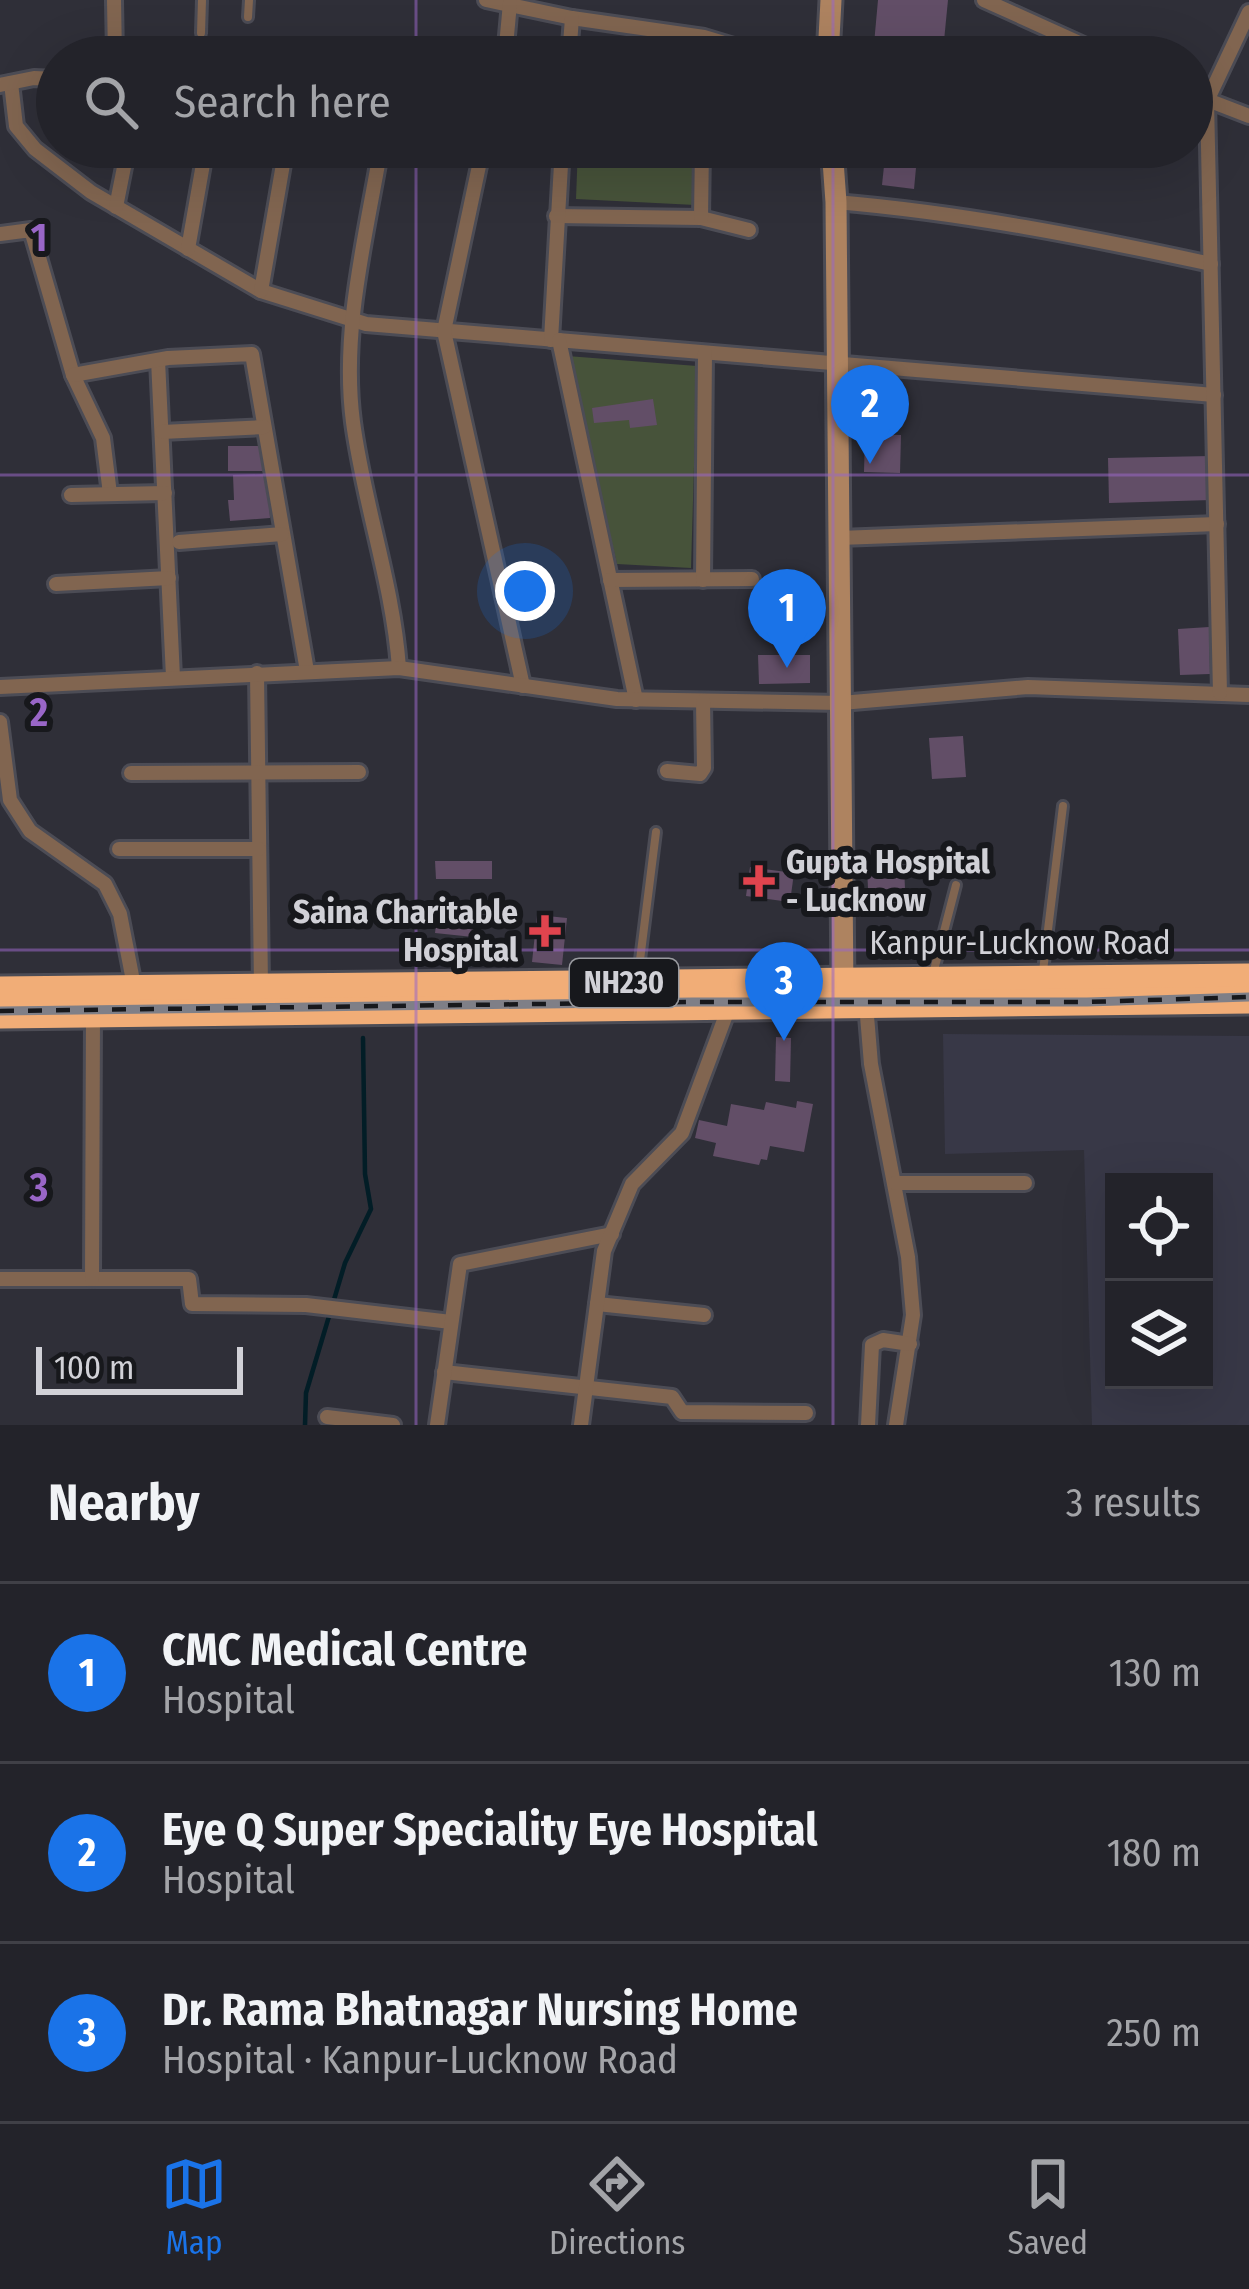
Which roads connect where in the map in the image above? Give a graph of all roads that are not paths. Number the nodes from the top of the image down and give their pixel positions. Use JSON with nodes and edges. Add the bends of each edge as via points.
{"nodes":[{"id":1,"x":114,"y":0,"type":"edge"},
{"id":2,"x":202,"y":0,"type":"edge"},
{"id":3,"x":249,"y":0,"type":"edge"},
{"id":4,"x":486,"y":0,"type":"edge"},
{"id":5,"x":831,"y":0,"type":"edge"},
{"id":6,"x":984,"y":0,"type":"edge"},
{"id":7,"x":510,"y":3,"type":"edge"},
{"id":8,"x":1249,"y":13,"type":"edge"},
{"id":9,"x":248,"y":16,"type":"dead end"},
{"id":10,"x":572,"y":18,"type":"junction"},
{"id":11,"x":201,"y":33,"type":"dead end"},
{"id":12,"x":115,"y":36,"type":"edge"},
{"id":13,"x":507,"y":36,"type":"edge"},
{"id":14,"x":571,"y":36,"type":"edge"},
{"id":15,"x":697,"y":36,"type":"edge"},
{"id":16,"x":829,"y":36,"type":"edge"},
{"id":17,"x":1064,"y":36,"type":"edge"},
{"id":18,"x":36,"y":81,"type":"edge"},
{"id":19,"x":5,"y":84,"type":"edge"},
{"id":20,"x":1213,"y":88,"type":"edge"},
{"id":21,"x":1213,"y":103,"type":"edge"},
{"id":22,"x":1249,"y":116,"type":"edge"},
{"id":23,"x":36,"y":150,"type":"edge"},
{"id":24,"x":62,"y":168,"type":"edge"},
{"id":25,"x":124,"y":168,"type":"edge"},
{"id":26,"x":202,"y":168,"type":"edge"},
{"id":27,"x":282,"y":168,"type":"edge"},
{"id":28,"x":377,"y":168,"type":"edge"},
{"id":29,"x":479,"y":168,"type":"edge"},
{"id":30,"x":560,"y":168,"type":"edge"},
{"id":31,"x":702,"y":168,"type":"edge"},
{"id":32,"x":834,"y":168,"type":"edge"},
{"id":33,"x":1209,"y":168,"type":"edge"},
{"id":34,"x":836,"y":202,"type":"junction"},
{"id":35,"x":116,"y":207,"type":"junction"},
{"id":36,"x":556,"y":216,"type":"junction"},
{"id":37,"x":701,"y":218,"type":"junction"},
{"id":38,"x":749,"y":230,"type":"dead end"},
{"id":39,"x":0,"y":234,"type":"edge"},
{"id":40,"x":188,"y":249,"type":"junction"},
{"id":41,"x":1211,"y":264,"type":"junction"},
{"id":42,"x":261,"y":291,"type":"junction"},
{"id":43,"x":352,"y":320,"type":"junction"},
{"id":44,"x":444,"y":331,"type":"junction"},
{"id":45,"x":555,"y":340,"type":"junction"},
{"id":46,"x":705,"y":353,"type":"junction"},
{"id":47,"x":158,"y":360,"type":"junction"},
{"id":48,"x":838,"y":364,"type":"junction"},
{"id":49,"x":73,"y":375,"type":"junction"},
{"id":50,"x":1214,"y":394,"type":"junction"},
{"id":51,"x":264,"y":427,"type":"junction"},
{"id":52,"x":162,"y":433,"type":"junction"},
{"id":53,"x":165,"y":493,"type":"junction"},
{"id":54,"x":110,"y":494,"type":"junction"},
{"id":55,"x":70,"y":495,"type":"dead end"},
{"id":56,"x":1216,"y":524,"type":"junction"},
{"id":57,"x":282,"y":535,"type":"junction"},
{"id":58,"x":839,"y":538,"type":"junction"},
{"id":59,"x":179,"y":542,"type":"dead end"},
{"id":60,"x":169,"y":578,"type":"junction"},
{"id":61,"x":752,"y":579,"type":"dead end"},
{"id":62,"x":610,"y":580,"type":"junction"},
{"id":63,"x":703,"y":580,"type":"junction"},
{"id":64,"x":56,"y":584,"type":"dead end"},
{"id":65,"x":399,"y":668,"type":"junction"},
{"id":66,"x":308,"y":671,"type":"junction"},
{"id":67,"x":257,"y":673,"type":"junction"},
{"id":68,"x":173,"y":677,"type":"junction"},
{"id":69,"x":523,"y":686,"type":"junction"},
{"id":70,"x":0,"y":687,"type":"edge"},
{"id":71,"x":1220,"y":693,"type":"junction"},
{"id":72,"x":1249,"y":695,"type":"edge"},
{"id":73,"x":636,"y":700,"type":"junction"},
{"id":74,"x":704,"y":701,"type":"junction"},
{"id":75,"x":841,"y":703,"type":"junction"},
{"id":76,"x":0,"y":722,"type":"edge"},
{"id":77,"x":260,"y":771,"type":"junction"},
{"id":78,"x":667,"y":771,"type":"dead end"},
{"id":79,"x":358,"y":772,"type":"dead end"},
{"id":80,"x":131,"y":773,"type":"dead end"},
{"id":81,"x":1063,"y":806,"type":"dead end"},
{"id":82,"x":656,"y":832,"type":"dead end"},
{"id":83,"x":119,"y":849,"type":"dead end"},
{"id":84,"x":260,"y":849,"type":"junction"},
{"id":85,"x":956,"y":886,"type":"dead end"},
{"id":86,"x":1249,"y":976,"type":"edge"},
{"id":87,"x":1042,"y":980,"type":"junction"},
{"id":88,"x":931,"y":981,"type":"junction"},
{"id":89,"x":637,"y":983,"type":"junction"},
{"id":90,"x":261,"y":986,"type":"junction"},
{"id":91,"x":0,"y":990,"type":"edge"},
{"id":92,"x":135,"y":991,"type":"junction"},
{"id":93,"x":851,"y":995,"type":"junction"},
{"id":94,"x":1249,"y":1000,"type":"edge"},
{"id":95,"x":730,"y":1004,"type":"junction"},
{"id":96,"x":93,"y":1014,"type":"junction"},
{"id":97,"x":0,"y":1015,"type":"edge"},
{"id":98,"x":895,"y":1183,"type":"junction"},
{"id":99,"x":1024,"y":1183,"type":"dead end"},
{"id":100,"x":612,"y":1234,"type":"junction"},
{"id":101,"x":0,"y":1279,"type":"edge"},
{"id":102,"x":92,"y":1279,"type":"junction"},
{"id":103,"x":597,"y":1304,"type":"junction"},
{"id":104,"x":704,"y":1315,"type":"dead end"},
{"id":105,"x":452,"y":1322,"type":"junction"},
{"id":106,"x":910,"y":1345,"type":"junction"},
{"id":107,"x":444,"y":1372,"type":"junction"},
{"id":108,"x":586,"y":1387,"type":"junction"},
{"id":109,"x":806,"y":1413,"type":"dead end"},
{"id":110,"x":328,"y":1417,"type":"dead end"},
{"id":111,"x":738,"y":1419,"type":"edge"},
{"id":112,"x":393,"y":1425,"type":"edge"},
{"id":113,"x":437,"y":1425,"type":"edge"},
{"id":114,"x":581,"y":1425,"type":"edge"},
{"id":115,"x":868,"y":1425,"type":"edge"},
{"id":116,"x":896,"y":1425,"type":"edge"}],
"edges":[{"from":1,"to":12,"type":"street"},
{"from":2,"to":11,"type":"lane"},
{"from":3,"to":9,"type":"lane"},
{"from":4,"to":7,"type":"street"},
{"from":5,"to":16,"type":"street"},
{"from":6,"to":17,"type":"street"},
{"from":7,"to":10,"type":"street"},
{"from":7,"to":13,"type":"street"},
{"from":8,"to":20,"type":"street"},
{"from":10,"to":14,"type":"street"},
{"from":10,"to":15,"type":"street"},
{"from":18,"to":19,"type":"street"},
{"from":19,"to":23,"type":"street","via":[[16,126]]},
{"from":21,"to":22,"type":"street"},
{"from":24,"to":35,"type":"street"},
{"from":25,"to":35,"type":"street"},
{"from":26,"to":40,"type":"street"},
{"from":27,"to":42,"type":"street"},
{"from":28,"to":43,"type":"street"},
{"from":29,"to":44,"type":"street"},
{"from":30,"to":36,"type":"street"},
{"from":31,"to":37,"type":"street"},
{"from":32,"to":34,"type":"street"},
{"from":33,"to":41,"type":"street"},
{"from":34,"to":41,"type":"street","via":[[963,215]]},
{"from":34,"to":48,"type":"street"},
{"from":35,"to":40,"type":"street"},
{"from":36,"to":37,"type":"street"},
{"from":36,"to":45,"type":"street"},
{"from":37,"to":38,"type":"street"},
{"from":39,"to":49,"type":"street","via":[[31,230]]},
{"from":40,"to":42,"type":"street"},
{"from":41,"to":50,"type":"street"},
{"from":42,"to":43,"type":"street"},
{"from":43,"to":44,"type":"street"},
{"from":43,"to":65,"type":"street","via":[[352,420]]},
{"from":44,"to":45,"type":"street"},
{"from":44,"to":69,"type":"street"},
{"from":45,"to":46,"type":"street"},
{"from":45,"to":62,"type":"street"},
{"from":46,"to":48,"type":"street"},
{"from":46,"to":63,"type":"street"},
{"from":47,"to":49,"type":"street"},
{"from":47,"to":51,"type":"street","via":[[252,354]]},
{"from":47,"to":52,"type":"street"},
{"from":48,"to":50,"type":"street"},
{"from":48,"to":58,"type":"street"},
{"from":49,"to":54,"type":"street","via":[[104,437]]},
{"from":50,"to":56,"type":"street"},
{"from":51,"to":52,"type":"street"},
{"from":51,"to":57,"type":"street"},
{"from":52,"to":53,"type":"street"},
{"from":53,"to":54,"type":"street"},
{"from":53,"to":60,"type":"street"},
{"from":54,"to":55,"type":"street"},
{"from":56,"to":58,"type":"street"},
{"from":56,"to":71,"type":"street"},
{"from":57,"to":59,"type":"street"},
{"from":57,"to":66,"type":"street"},
{"from":58,"to":75,"type":"street"},
{"from":60,"to":64,"type":"street"},
{"from":60,"to":68,"type":"street"},
{"from":61,"to":63,"type":"street"},
{"from":62,"to":63,"type":"street"},
{"from":62,"to":73,"type":"street"},
{"from":65,"to":66,"type":"street"},
{"from":65,"to":69,"type":"street"},
{"from":66,"to":67,"type":"street"},
{"from":67,"to":68,"type":"street"},
{"from":67,"to":77,"type":"street"},
{"from":68,"to":70,"type":"street"},
{"from":69,"to":73,"type":"street"},
{"from":71,"to":72,"type":"street"},
{"from":71,"to":75,"type":"street","via":[[1028,687]]},
{"from":73,"to":74,"type":"street"},
{"from":74,"to":75,"type":"street"},
{"from":74,"to":78,"type":"street","via":[[704,768]]},
{"from":75,"to":93,"type":"street"},
{"from":76,"to":92,"type":"street","via":[[10,800],[30,831],[105,884],[120,914]]},
{"from":77,"to":79,"type":"street"},
{"from":77,"to":80,"type":"street"},
{"from":77,"to":84,"type":"street"},
{"from":81,"to":87,"type":"lane"},
{"from":82,"to":89,"type":"lane"},
{"from":83,"to":84,"type":"street"},
{"from":84,"to":90,"type":"street"},
{"from":85,"to":88,"type":"lane"},
{"from":86,"to":87,"type":"highway","name":"Kanpur-Lucknow Road","number":"NH230"},
{"from":87,"to":88,"type":"highway","name":"Kanpur-Lucknow Road","number":"NH230"},
{"from":88,"to":93,"type":"highway","name":"Kanpur-Lucknow Road","number":"NH230"},
{"from":89,"to":90,"type":"highway","name":"Kanpur-Lucknow Road","number":"NH230"},
{"from":89,"to":93,"type":"highway","name":"Kanpur-Lucknow Road","number":"NH230"},
{"from":90,"to":92,"type":"highway","name":"Kanpur-Lucknow Road","number":"NH230"},
{"from":91,"to":92,"type":"highway","name":"Kanpur-Lucknow Road","number":"NH230"},
{"from":93,"to":94,"type":"highway","name":"Kanpur-Lucknow Road","number":"NH230"},
{"from":93,"to":95,"type":"highway","name":"Kanpur-Lucknow Road","number":"NH230"},
{"from":93,"to":98,"type":"street"},
{"from":95,"to":96,"type":"highway","name":"Kanpur-Lucknow Road","number":"NH230"},
{"from":95,"to":100,"type":"street","via":[[682,1133],[632,1184]]},
{"from":96,"to":97,"type":"highway","name":"Kanpur-Lucknow Road","number":"NH230"},
{"from":96,"to":102,"type":"street"},
{"from":98,"to":99,"type":"street"},
{"from":98,"to":106,"type":"street","via":[[910,1276]]},
{"from":100,"to":103,"type":"street"},
{"from":100,"to":105,"type":"street","via":[[460,1264]]},
{"from":101,"to":102,"type":"street"},
{"from":102,"to":105,"type":"street","via":[[189,1279],[191,1304],[331,1307]]},
{"from":103,"to":104,"type":"street"},
{"from":103,"to":108,"type":"street"},
{"from":105,"to":107,"type":"street"},
{"from":106,"to":115,"type":"street","via":[[872,1345]]},
{"from":106,"to":116,"type":"street"},
{"from":107,"to":108,"type":"street"},
{"from":107,"to":113,"type":"street"},
{"from":108,"to":111,"type":"street","via":[[672,1397],[682,1412]]},
{"from":108,"to":114,"type":"street"},
{"from":109,"to":111,"type":"street"},
{"from":110,"to":112,"type":"street"}]}
